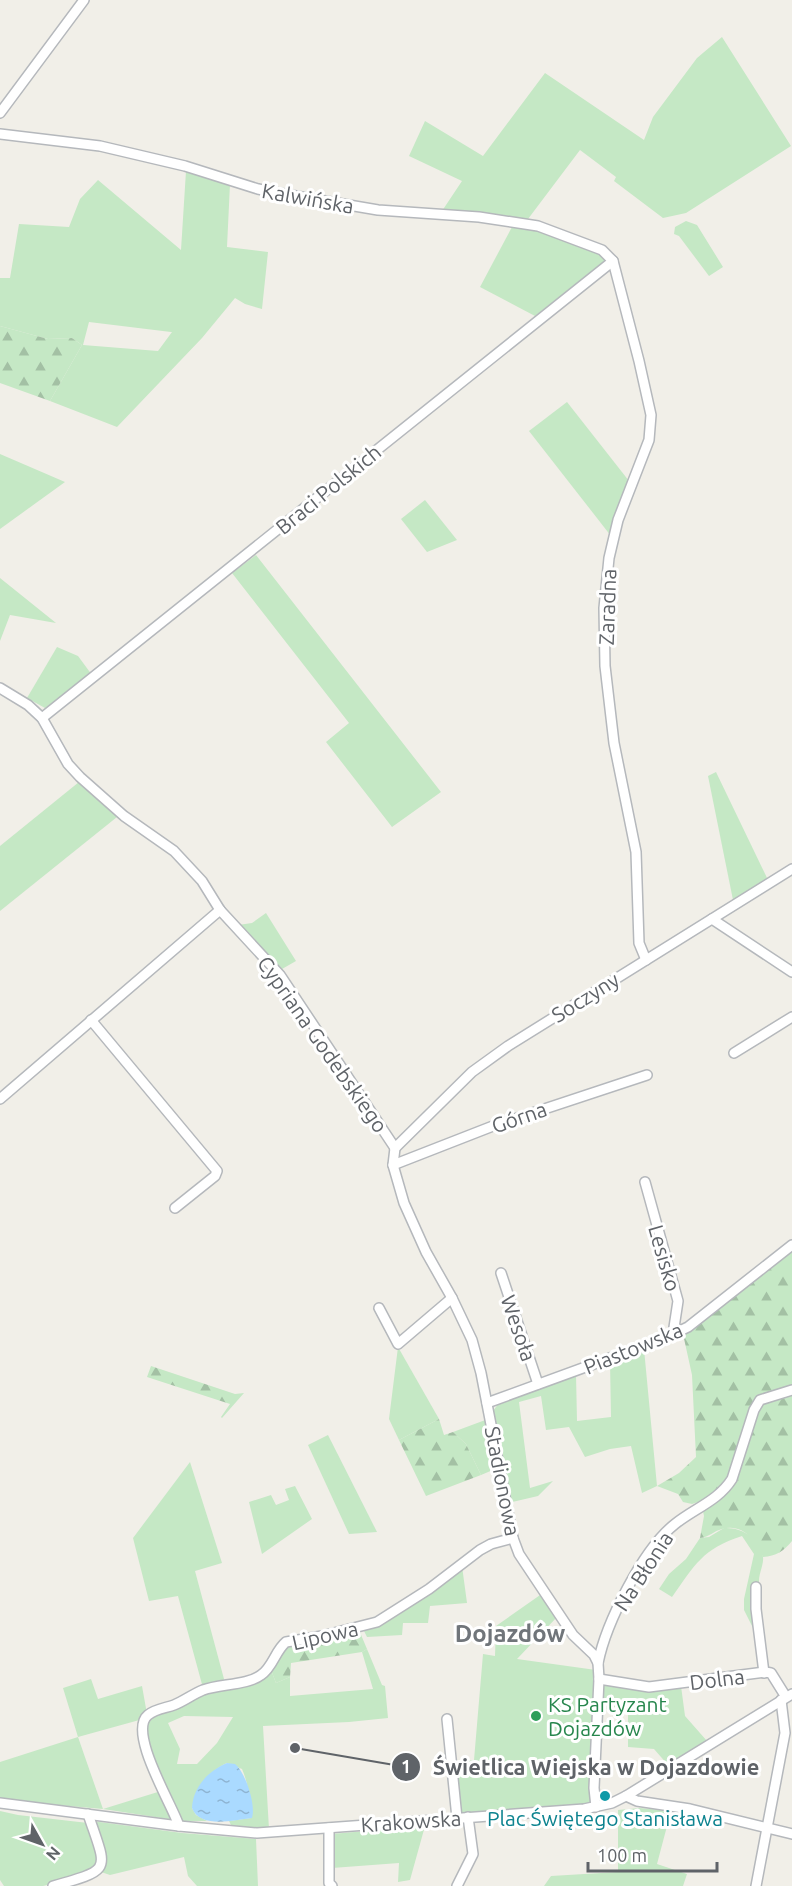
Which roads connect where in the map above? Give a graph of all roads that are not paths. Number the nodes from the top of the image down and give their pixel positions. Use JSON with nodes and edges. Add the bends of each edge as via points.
{"nodes":[{"id":1,"x":84,"y":0,"type":"edge"},
{"id":2,"x":0,"y":113,"type":"edge"},
{"id":3,"x":0,"y":134,"type":"edge"},
{"id":4,"x":613,"y":261,"type":"junction"},
{"id":5,"x":0,"y":688,"type":"edge"},
{"id":6,"x":42,"y":718,"type":"junction"},
{"id":7,"x":792,"y":869,"type":"edge"},
{"id":8,"x":220,"y":910,"type":"junction"},
{"id":9,"x":712,"y":919,"type":"junction"},
{"id":10,"x":646,"y":960,"type":"junction"},
{"id":11,"x":792,"y":972,"type":"edge"},
{"id":12,"x":792,"y":1017,"type":"edge"},
{"id":13,"x":91,"y":1020,"type":"junction"},
{"id":14,"x":734,"y":1053,"type":"dead end"},
{"id":15,"x":647,"y":1075,"type":"dead end"},
{"id":16,"x":0,"y":1099,"type":"edge"},
{"id":17,"x":395,"y":1148,"type":"junction"},
{"id":18,"x":393,"y":1166,"type":"junction"},
{"id":19,"x":645,"y":1182,"type":"dead end"},
{"id":20,"x":175,"y":1208,"type":"dead end"},
{"id":21,"x":792,"y":1245,"type":"edge"},
{"id":22,"x":501,"y":1273,"type":"dead end"},
{"id":23,"x":452,"y":1298,"type":"junction"},
{"id":24,"x":380,"y":1308,"type":"dead end"},
{"id":25,"x":673,"y":1334,"type":"junction"},
{"id":26,"x":538,"y":1384,"type":"junction"},
{"id":27,"x":792,"y":1390,"type":"edge"},
{"id":28,"x":487,"y":1403,"type":"junction"},
{"id":29,"x":513,"y":1538,"type":"junction"},
{"id":30,"x":756,"y":1587,"type":"dead end"},
{"id":31,"x":598,"y":1663,"type":"junction"},
{"id":32,"x":764,"y":1673,"type":"junction"},
{"id":33,"x":599,"y":1679,"type":"junction"},
{"id":34,"x":786,"y":1697,"type":"edge"},
{"id":35,"x":447,"y":1719,"type":"dead end"},
{"id":36,"x":636,"y":1791,"type":"junction"},
{"id":37,"x":627,"y":1797,"type":"junction"},
{"id":38,"x":646,"y":1802,"type":"junction"},
{"id":39,"x":0,"y":1803,"type":"edge"},
{"id":40,"x":596,"y":1807,"type":"junction"},
{"id":41,"x":88,"y":1814,"type":"junction"},
{"id":42,"x":468,"y":1817,"type":"junction"},
{"id":43,"x":457,"y":1818,"type":"junction"},
{"id":44,"x":179,"y":1826,"type":"junction"},
{"id":45,"x":767,"y":1827,"type":"junction"},
{"id":46,"x":328,"y":1828,"type":"junction"},
{"id":47,"x":792,"y":1833,"type":"edge"},
{"id":48,"x":53,"y":1886,"type":"edge"},
{"id":49,"x":332,"y":1886,"type":"edge"},
{"id":50,"x":458,"y":1886,"type":"edge"},
{"id":51,"x":756,"y":1886,"type":"edge"}],
"edges":[{"from":1,"to":2,"type":"street"},
{"from":3,"to":4,"type":"street","name":"Kalwińska","via":[[100,146],[305,198],[378,210],[479,217],[538,226],[603,250]]},
{"from":4,"to":6,"type":"street","name":"Braci Polskich"},
{"from":4,"to":10,"type":"street","name":"Zaradna","via":[[651,415],[650,440],[618,520],[604,608],[605,666],[614,743],[636,852],[639,944]]},
{"from":5,"to":6,"type":"street","name":"Cypriana Godebskiego"},
{"from":6,"to":8,"type":"street","name":"Cypriana Godebskiego","via":[[68,764],[124,816],[174,851],[202,881]]},
{"from":7,"to":9,"type":"street","name":"Soczyny"},
{"from":8,"to":13,"type":"street"},
{"from":8,"to":17,"type":"street","name":"Cypriana Godebskiego","via":[[280,975]]},
{"from":9,"to":10,"type":"street","name":"Soczyny"},
{"from":9,"to":11,"type":"street"},
{"from":10,"to":17,"type":"street","name":"Soczyny","via":[[472,1072]]},
{"from":12,"to":14,"type":"street"},
{"from":13,"to":16,"type":"street"},
{"from":13,"to":20,"type":"street","via":[[217,1171]]},
{"from":15,"to":18,"type":"street","name":"Górna","via":[[493,1126]]},
{"from":17,"to":18,"type":"street","name":"Stadionowa"},
{"from":18,"to":23,"type":"street","name":"Stadionowa","via":[[408,1212]]},
{"from":19,"to":25,"type":"street","name":"Lesisko","via":[[678,1301]]},
{"from":21,"to":25,"type":"street","name":"Piastowska"},
{"from":22,"to":26,"type":"street","name":"Wesoła"},
{"from":23,"to":24,"type":"street","via":[[398,1344]]},
{"from":23,"to":28,"type":"street","name":"Stadionowa","via":[[472,1340]]},
{"from":25,"to":26,"type":"street","name":"Piastowska"},
{"from":26,"to":28,"type":"street","name":"Piastowska"},
{"from":27,"to":31,"type":"street","name":"Na Błonia","via":[[760,1400],[726,1488],[665,1532],[624,1593]]},
{"from":28,"to":29,"type":"street","name":"Stadionowa"},
{"from":29,"to":31,"type":"street","name":"Stadionowa","via":[[519,1554],[573,1635]]},
{"from":29,"to":44,"type":"street","name":"Lipowa","via":[[480,1550],[377,1622],[286,1642],[257,1678],[202,1690],[147,1716],[143,1733],[153,1772]]},
{"from":30,"to":32,"type":"street"},
{"from":31,"to":33,"type":"street"},
{"from":32,"to":33,"type":"street","name":"Dolna","via":[[649,1687]]},
{"from":32,"to":34,"type":"street","name":"Dolna","via":[[771,1673]]},
{"from":33,"to":40,"type":"street"},
{"from":34,"to":36,"type":"street","name":"Krakowska"},
{"from":34,"to":45,"type":"street","via":[[785,1733]]},
{"from":35,"to":43,"type":"street"},
{"from":36,"to":37,"type":"street","name":"Krakowska"},
{"from":36,"to":38,"type":"street"},
{"from":37,"to":38,"type":"street"},
{"from":37,"to":40,"type":"street","name":"Krakowska"},
{"from":38,"to":45,"type":"street"},
{"from":39,"to":41,"type":"street","name":"Krakowska"},
{"from":40,"to":42,"type":"street","name":"Krakowska"},
{"from":41,"to":44,"type":"street","name":"Krakowska"},
{"from":41,"to":48,"type":"street","via":[[102,1865],[90,1876]]},
{"from":42,"to":43,"type":"street","name":"Krakowska"},
{"from":42,"to":50,"type":"street","via":[[473,1854]]},
{"from":43,"to":46,"type":"street","name":"Krakowska"},
{"from":44,"to":46,"type":"street","name":"Krakowska","via":[[257,1833]]},
{"from":45,"to":47,"type":"street"},
{"from":45,"to":51,"type":"street"},
{"from":46,"to":49,"type":"street"}]}
